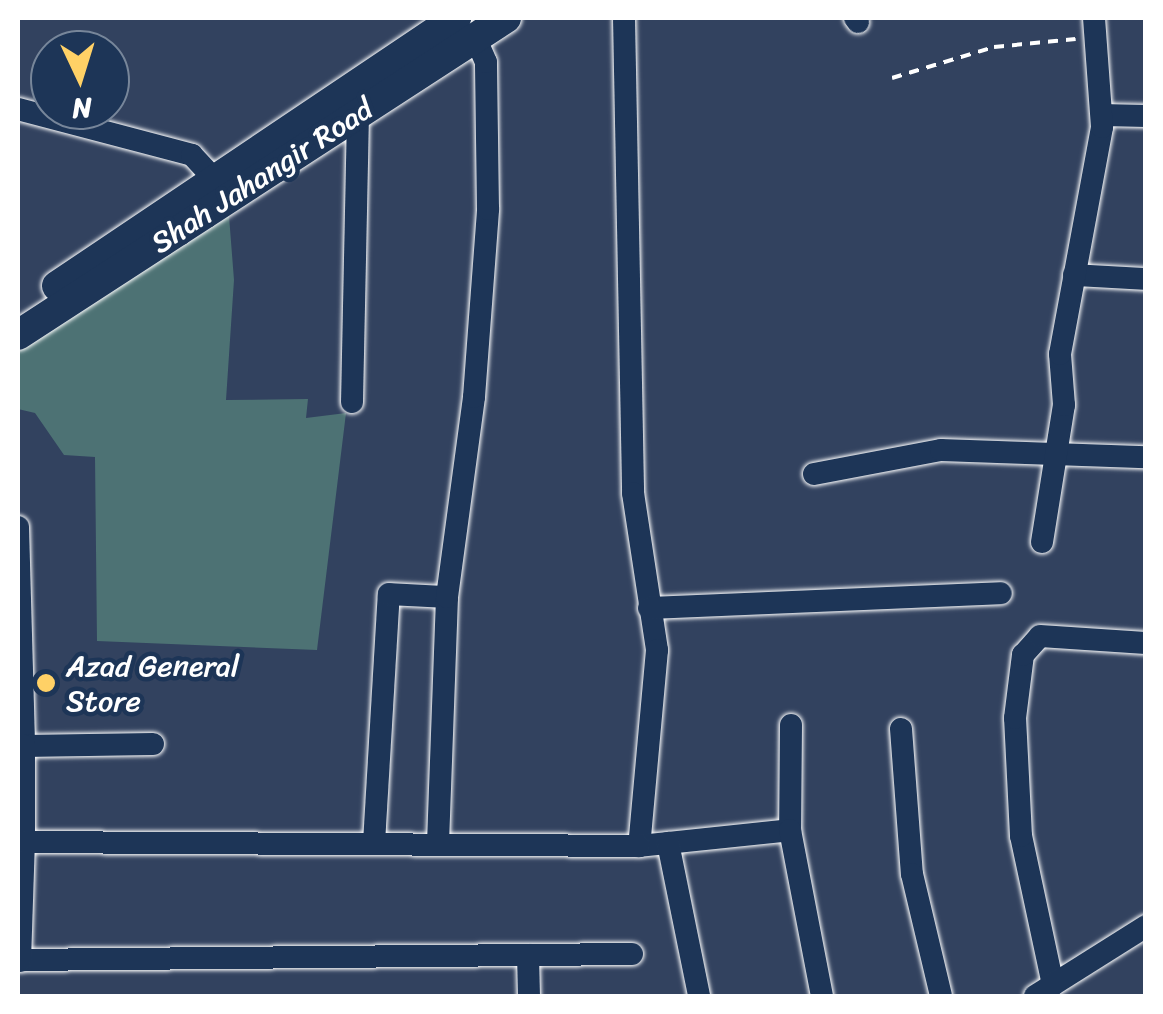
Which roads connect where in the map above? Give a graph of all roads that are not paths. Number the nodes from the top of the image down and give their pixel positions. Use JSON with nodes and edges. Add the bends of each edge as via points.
{"nodes":[{"id":1,"x":506,"y":18,"type":"edge"},
{"id":2,"x":624,"y":18,"type":"edge"},
{"id":3,"x":466,"y":27,"type":"edge"},
{"id":4,"x":1095,"y":27,"type":"edge"},
{"id":5,"x":18,"y":109,"type":"edge"},
{"id":6,"x":358,"y":113,"type":"junction"},
{"id":7,"x":1102,"y":115,"type":"junction"},
{"id":8,"x":1146,"y":116,"type":"edge"},
{"id":9,"x":214,"y":179,"type":"junction"},
{"id":10,"x":1074,"y":275,"type":"junction"},
{"id":11,"x":1146,"y":279,"type":"edge"},
{"id":12,"x":18,"y":313,"type":"edge"},
{"id":13,"x":18,"y":335,"type":"edge"},
{"id":14,"x":352,"y":402,"type":"dead end"},
{"id":15,"x":1057,"y":451,"type":"junction"},
{"id":16,"x":1146,"y":457,"type":"edge"},
{"id":17,"x":814,"y":474,"type":"dead end"},
{"id":18,"x":18,"y":527,"type":"edge"},
{"id":19,"x":1042,"y":542,"type":"dead end"},
{"id":20,"x":1001,"y":593,"type":"dead end"},
{"id":21,"x":446,"y":597,"type":"junction"},
{"id":22,"x":649,"y":608,"type":"junction"},
{"id":23,"x":1146,"y":643,"type":"edge"},
{"id":24,"x":791,"y":726,"type":"dead end"},
{"id":25,"x":901,"y":729,"type":"dead end"},
{"id":26,"x":153,"y":744,"type":"dead end"},
{"id":27,"x":21,"y":746,"type":"edge"},
{"id":28,"x":790,"y":830,"type":"junction"},
{"id":29,"x":24,"y":842,"type":"junction"},
{"id":30,"x":374,"y":843,"type":"junction"},
{"id":31,"x":438,"y":843,"type":"junction"},
{"id":32,"x":668,"y":843,"type":"junction"},
{"id":33,"x":639,"y":846,"type":"junction"},
{"id":34,"x":1146,"y":926,"type":"edge"},
{"id":35,"x":632,"y":954,"type":"dead end"},
{"id":36,"x":528,"y":955,"type":"junction"},
{"id":37,"x":19,"y":960,"type":"edge"},
{"id":38,"x":1044,"y":991,"type":"edge"},
{"id":39,"x":529,"y":996,"type":"edge"},
{"id":40,"x":700,"y":996,"type":"edge"},
{"id":41,"x":822,"y":996,"type":"edge"},
{"id":42,"x":940,"y":996,"type":"edge"}],
"edges":[{"from":1,"to":3,"type":"street","name":"Shah Jahangir Road"},
{"from":2,"to":22,"type":"street","via":[[632,493]]},
{"from":3,"to":6,"type":"street","name":"Shah Jahangir Road"},
{"from":3,"to":9,"type":"street","name":"Shah Jahangir Road"},
{"from":3,"to":21,"type":"street","via":[[486,62],[488,209],[474,398]]},
{"from":4,"to":7,"type":"street"},
{"from":5,"to":9,"type":"street","via":[[192,155]]},
{"from":6,"to":13,"type":"street","name":"Shah Jahangir Road"},
{"from":6,"to":14,"type":"street"},
{"from":7,"to":8,"type":"street"},
{"from":7,"to":10,"type":"street"},
{"from":9,"to":12,"type":"street","name":"Shah Jahangir Road"},
{"from":10,"to":11,"type":"street"},
{"from":10,"to":15,"type":"street","via":[[1060,354],[1064,405]]},
{"from":15,"to":16,"type":"street"},
{"from":15,"to":17,"type":"street","via":[[941,450]]},
{"from":15,"to":19,"type":"street"},
{"from":18,"to":27,"type":"street"},
{"from":20,"to":22,"type":"street"},
{"from":21,"to":30,"type":"street","via":[[390,594]]},
{"from":21,"to":31,"type":"street"},
{"from":22,"to":33,"type":"street","via":[[657,650],[654,725]]},
{"from":23,"to":38,"type":"street","via":[[1040,636],[1023,656],[1015,718],[1021,836]]},
{"from":24,"to":28,"type":"street"},
{"from":25,"to":42,"type":"street","via":[[912,874]]},
{"from":26,"to":27,"type":"street"},
{"from":27,"to":29,"type":"street"},
{"from":28,"to":32,"type":"street"},
{"from":28,"to":41,"type":"street"},
{"from":29,"to":30,"type":"street"},
{"from":29,"to":37,"type":"street"},
{"from":30,"to":31,"type":"street"},
{"from":31,"to":33,"type":"street"},
{"from":32,"to":33,"type":"street"},
{"from":32,"to":40,"type":"street"},
{"from":34,"to":38,"type":"street"},
{"from":35,"to":36,"type":"street"},
{"from":36,"to":37,"type":"street"},
{"from":36,"to":39,"type":"street"}]}
